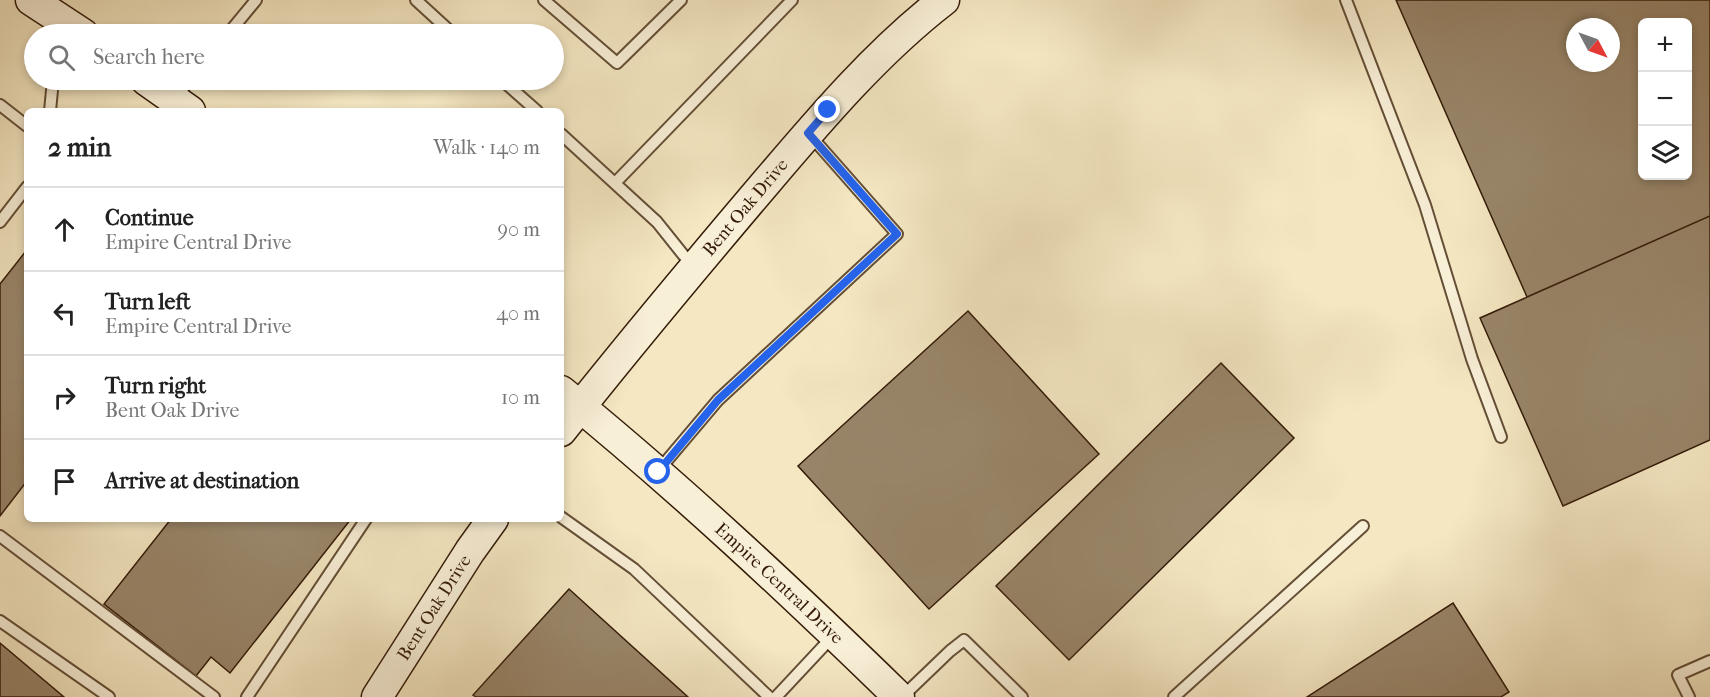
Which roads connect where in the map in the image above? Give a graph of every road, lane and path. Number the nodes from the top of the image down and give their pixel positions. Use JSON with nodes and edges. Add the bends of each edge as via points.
{"nodes":[{"id":1,"x":31,"y":0,"type":"edge"},
{"id":2,"x":256,"y":0,"type":"edge"},
{"id":3,"x":416,"y":0,"type":"edge"},
{"id":4,"x":544,"y":0,"type":"edge"},
{"id":5,"x":681,"y":0,"type":"edge"},
{"id":6,"x":792,"y":0,"type":"edge"},
{"id":7,"x":944,"y":0,"type":"edge"},
{"id":8,"x":1346,"y":0,"type":"edge"},
{"id":9,"x":68,"y":24,"type":"edge"},
{"id":10,"x":236,"y":24,"type":"edge"},
{"id":11,"x":442,"y":24,"type":"edge"},
{"id":12,"x":52,"y":90,"type":"edge"},
{"id":13,"x":169,"y":90,"type":"edge"},
{"id":14,"x":513,"y":90,"type":"edge"},
{"id":15,"x":185,"y":97,"type":"edge"},
{"id":16,"x":0,"y":105,"type":"edge"},
{"id":17,"x":50,"y":108,"type":"edge"},
{"id":18,"x":534,"y":108,"type":"edge"},
{"id":19,"x":24,"y":124,"type":"edge"},
{"id":20,"x":808,"y":133,"type":"junction"},
{"id":21,"x":564,"y":137,"type":"edge"},
{"id":22,"x":615,"y":183,"type":"junction"},
{"id":23,"x":24,"y":191,"type":"edge"},
{"id":24,"x":0,"y":222,"type":"edge"},
{"id":25,"x":693,"y":268,"type":"junction"},
{"id":26,"x":571,"y":399,"type":"edge"},
{"id":27,"x":564,"y":421,"type":"edge"},
{"id":28,"x":1501,"y":437,"type":"dead end"},
{"id":29,"x":658,"y":472,"type":"junction"},
{"id":30,"x":564,"y":519,"type":"edge"},
{"id":31,"x":364,"y":522,"type":"edge"},
{"id":32,"x":490,"y":522,"type":"edge"},
{"id":33,"x":1362,"y":526,"type":"dead end"},
{"id":34,"x":0,"y":536,"type":"edge"},
{"id":35,"x":0,"y":621,"type":"edge"},
{"id":36,"x":835,"y":634,"type":"junction"},
{"id":37,"x":1710,"y":661,"type":"edge"},
{"id":38,"x":109,"y":697,"type":"edge"},
{"id":39,"x":214,"y":697,"type":"edge"},
{"id":40,"x":247,"y":697,"type":"edge"},
{"id":41,"x":376,"y":697,"type":"edge"},
{"id":42,"x":769,"y":697,"type":"edge"},
{"id":43,"x":776,"y":697,"type":"edge"},
{"id":44,"x":901,"y":697,"type":"edge"},
{"id":45,"x":1022,"y":697,"type":"edge"},
{"id":46,"x":1174,"y":697,"type":"edge"},
{"id":47,"x":1689,"y":697,"type":"edge"}],
"edges":[{"from":1,"to":9,"type":"street"},
{"from":2,"to":10,"type":"lane"},
{"from":3,"to":11,"type":"lane"},
{"from":4,"to":5,"type":"lane","via":[[617,63]]},
{"from":6,"to":22,"type":"lane"},
{"from":7,"to":20,"type":"street","name":"Bent Oak Drive","via":[[884,52]]},
{"from":8,"to":28,"type":"lane","via":[[1425,205],[1472,359]]},
{"from":12,"to":17,"type":"lane"},
{"from":13,"to":15,"type":"street"},
{"from":14,"to":18,"type":"lane"},
{"from":16,"to":19,"type":"lane"},
{"from":20,"to":25,"type":"street","name":"Bent Oak Drive"},
{"from":20,"to":29,"type":"lane","via":[[897,234],[718,400]]},
{"from":21,"to":22,"type":"lane"},
{"from":22,"to":25,"type":"lane","via":[[657,222]]},
{"from":23,"to":24,"type":"lane"},
{"from":25,"to":26,"type":"street","name":"Bent Oak Drive"},
{"from":26,"to":27,"type":"street","name":"Bent Oak Drive"},
{"from":26,"to":29,"type":"street","name":"Empire Central Drive"},
{"from":29,"to":36,"type":"street","name":"Empire Central Drive"},
{"from":30,"to":42,"type":"lane","via":[[634,569]]},
{"from":31,"to":40,"type":"lane"},
{"from":32,"to":41,"type":"street","name":"Bent Oak Drive"},
{"from":33,"to":46,"type":"lane"},
{"from":34,"to":39,"type":"lane"},
{"from":35,"to":38,"type":"lane"},
{"from":36,"to":43,"type":"lane"},
{"from":36,"to":44,"type":"street","name":"Empire Central Drive"},
{"from":37,"to":47,"type":"lane","via":[[1678,675]]},
{"from":44,"to":45,"type":"lane","via":[[964,640]]}]}
